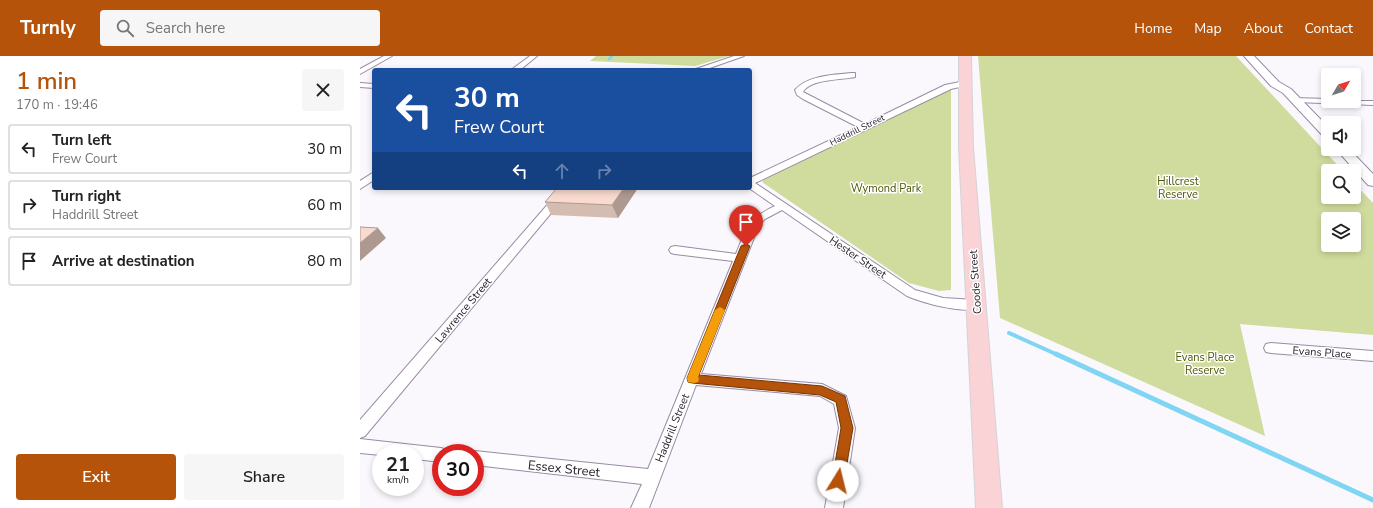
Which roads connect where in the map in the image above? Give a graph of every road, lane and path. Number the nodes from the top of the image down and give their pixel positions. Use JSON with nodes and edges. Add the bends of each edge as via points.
{"nodes":[{"id":1,"x":389,"y":56,"type":"edge"},
{"id":2,"x":534,"y":56,"type":"edge"},
{"id":3,"x":741,"y":56,"type":"edge"},
{"id":4,"x":965,"y":56,"type":"edge"},
{"id":5,"x":1249,"y":56,"type":"edge"},
{"id":6,"x":518,"y":68,"type":"edge"},
{"id":7,"x":703,"y":68,"type":"edge"},
{"id":8,"x":360,"y":72,"type":"edge"},
{"id":9,"x":852,"y":75,"type":"dead end"},
{"id":10,"x":965,"y":83,"type":"junction"},
{"id":11,"x":360,"y":85,"type":"edge"},
{"id":12,"x":372,"y":86,"type":"edge"},
{"id":13,"x":1296,"y":100,"type":"junction"},
{"id":14,"x":1373,"y":103,"type":"edge"},
{"id":15,"x":863,"y":126,"type":"junction"},
{"id":16,"x":1321,"y":127,"type":"edge"},
{"id":17,"x":1349,"y":156,"type":"edge"},
{"id":18,"x":372,"y":177,"type":"edge"},
{"id":19,"x":752,"y":182,"type":"edge"},
{"id":20,"x":1373,"y":182,"type":"edge"},
{"id":21,"x":752,"y":184,"type":"edge"},
{"id":22,"x":360,"y":186,"type":"edge"},
{"id":23,"x":565,"y":190,"type":"edge"},
{"id":24,"x":782,"y":206,"type":"junction"},
{"id":25,"x":676,"y":250,"type":"dead end"},
{"id":26,"x":741,"y":258,"type":"junction"},
{"id":27,"x":976,"y":306,"type":"junction"},
{"id":28,"x":1271,"y":348,"type":"dead end"},
{"id":29,"x":1373,"y":356,"type":"edge"},
{"id":30,"x":692,"y":378,"type":"junction"},
{"id":31,"x":360,"y":431,"type":"edge"},
{"id":32,"x":360,"y":446,"type":"edge"},
{"id":33,"x":432,"y":454,"type":"edge"},
{"id":34,"x":484,"y":459,"type":"edge"},
{"id":35,"x":652,"y":477,"type":"junction"},
{"id":36,"x":640,"y":508,"type":"edge"},
{"id":37,"x":834,"y":508,"type":"edge"},
{"id":38,"x":989,"y":508,"type":"edge"}],
"edges":[{"from":1,"to":8,"type":"street"},
{"from":2,"to":6,"type":"street"},
{"from":3,"to":7,"type":"street"},
{"from":4,"to":10,"type":"main road","name":"Coode Street"},
{"from":5,"to":13,"type":"street","via":[[1275,84]]},
{"from":9,"to":15,"type":"street","via":[[816,81],[799,90],[806,98]]},
{"from":10,"to":15,"type":"street","name":"Haddrill Street","via":[[948,86]]},
{"from":10,"to":27,"type":"main road","name":"Coode Street","via":[[966,147]]},
{"from":11,"to":12,"type":"street"},
{"from":13,"to":14,"type":"street"},
{"from":13,"to":16,"type":"street"},
{"from":15,"to":19,"type":"street","name":"Haddrill Street"},
{"from":17,"to":20,"type":"street"},
{"from":18,"to":22,"type":"street"},
{"from":21,"to":24,"type":"street","name":"Hester Street"},
{"from":23,"to":31,"type":"street","name":"Lawrence Street"},
{"from":24,"to":26,"type":"street","name":"Haddrill Street","via":[[757,220]]},
{"from":24,"to":27,"type":"street","name":"Hester Street","via":[[911,293],[927,300]]},
{"from":25,"to":26,"type":"street"},
{"from":26,"to":30,"type":"street","name":"Haddrill Street"},
{"from":27,"to":38,"type":"main road","name":"Coode Street"},
{"from":28,"to":29,"type":"street","name":"Evans Place"},
{"from":30,"to":35,"type":"street","name":"Haddrill Street"},
{"from":30,"to":37,"type":"street","via":[[822,390],[841,400],[847,428]]},
{"from":32,"to":33,"type":"street"},
{"from":34,"to":35,"type":"street","name":"Essex Street"},
{"from":35,"to":36,"type":"street","name":"Haddrill Street"}]}
